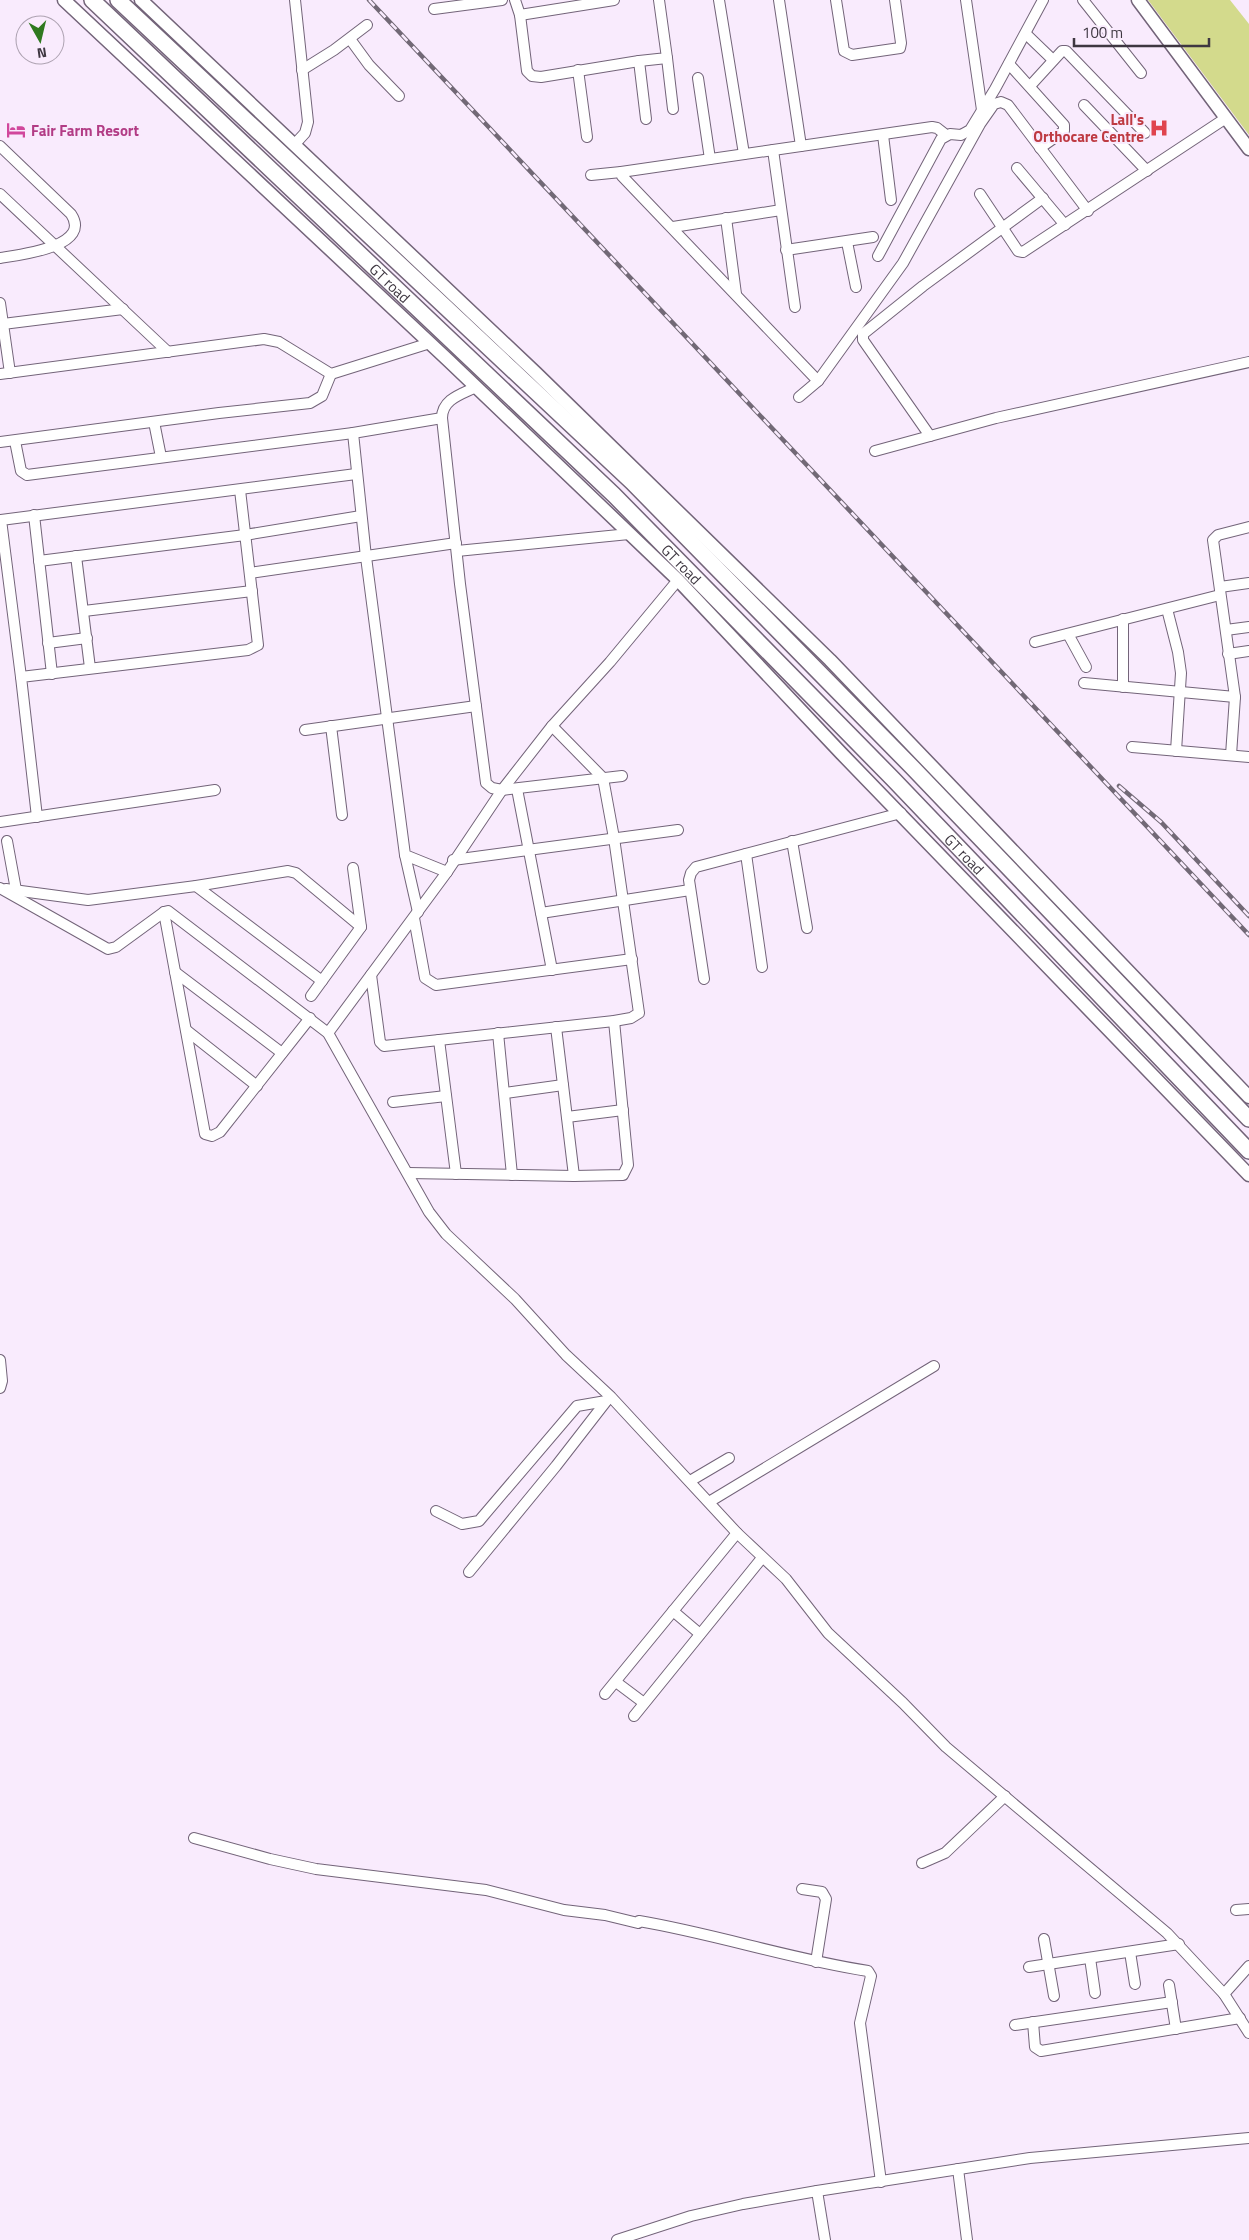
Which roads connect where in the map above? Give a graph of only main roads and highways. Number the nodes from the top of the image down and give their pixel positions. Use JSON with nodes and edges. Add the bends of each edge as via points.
{"nodes":[{"id":1,"x":64,"y":0,"type":"edge"},
{"id":2,"x":92,"y":0,"type":"edge"},
{"id":3,"x":118,"y":0,"type":"edge"},
{"id":4,"x":141,"y":0,"type":"edge"},
{"id":5,"x":1138,"y":0,"type":"edge"},
{"id":6,"x":1249,"y":150,"type":"edge"},
{"id":7,"x":1249,"y":1097,"type":"edge"},
{"id":8,"x":1249,"y":1119,"type":"edge"},
{"id":9,"x":1249,"y":1151,"type":"edge"},
{"id":10,"x":1249,"y":1175,"type":"edge"}],
"edges":[{"from":1,"to":10,"type":"main road","via":[[678,580],[841,754]]},
{"from":2,"to":9,"type":"highway","name":"GT road","via":[[614,495],[893,779]]},
{"from":3,"to":8,"type":"highway","name":"GT road","via":[[632,482],[912,766]]},
{"from":4,"to":7,"type":"main road","via":[[536,374],[830,660]]},
{"from":5,"to":6,"type":"main road"}]}
